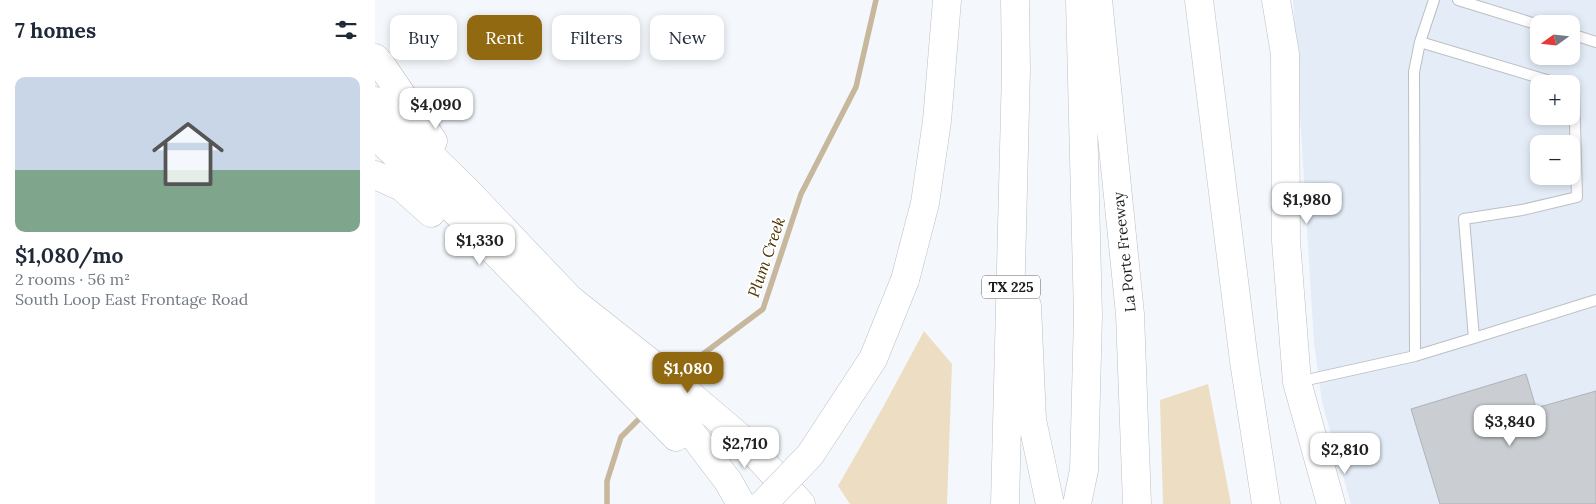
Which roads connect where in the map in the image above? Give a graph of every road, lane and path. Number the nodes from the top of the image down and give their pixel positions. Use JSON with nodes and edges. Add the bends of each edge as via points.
{"nodes":[{"id":1,"x":947,"y":0,"type":"edge"},
{"id":2,"x":1015,"y":0,"type":"edge"},
{"id":3,"x":1080,"y":0,"type":"edge"},
{"id":4,"x":1098,"y":0,"type":"edge"},
{"id":5,"x":1199,"y":0,"type":"edge"},
{"id":6,"x":1276,"y":0,"type":"edge"},
{"id":7,"x":1434,"y":0,"type":"edge"},
{"id":8,"x":1459,"y":0,"type":"edge"},
{"id":9,"x":1530,"y":21,"type":"edge"},
{"id":10,"x":1580,"y":37,"type":"edge"},
{"id":11,"x":1420,"y":42,"type":"junction"},
{"id":12,"x":1596,"y":42,"type":"edge"},
{"id":13,"x":375,"y":58,"type":"edge"},
{"id":14,"x":1016,"y":70,"type":"junction"},
{"id":15,"x":1530,"y":75,"type":"edge"},
{"id":16,"x":375,"y":101,"type":"edge"},
{"id":17,"x":1575,"y":125,"type":"edge"},
{"id":18,"x":375,"y":135,"type":"edge"},
{"id":19,"x":375,"y":175,"type":"edge"},
{"id":20,"x":467,"y":190,"type":"junction"},
{"id":21,"x":540,"y":297,"type":"junction"},
{"id":22,"x":1596,"y":300,"type":"edge"},
{"id":23,"x":1473,"y":338,"type":"junction"},
{"id":24,"x":1415,"y":356,"type":"junction"},
{"id":25,"x":628,"y":363,"type":"junction"},
{"id":26,"x":1297,"y":382,"type":"junction"},
{"id":27,"x":705,"y":464,"type":"junction"},
{"id":28,"x":721,"y":504,"type":"edge"},
{"id":29,"x":741,"y":504,"type":"edge"},
{"id":30,"x":763,"y":504,"type":"edge"},
{"id":31,"x":801,"y":504,"type":"edge"},
{"id":32,"x":1005,"y":504,"type":"edge"},
{"id":33,"x":1050,"y":504,"type":"edge"},
{"id":34,"x":1077,"y":504,"type":"edge"},
{"id":35,"x":1137,"y":504,"type":"edge"},
{"id":36,"x":1266,"y":504,"type":"edge"},
{"id":37,"x":1331,"y":504,"type":"edge"}],
"edges":[{"from":1,"to":30,"type":"main road","bridge":true,"via":[[937,121],[925,203],[905,280],[873,359],[810,455]]},
{"from":2,"to":14,"type":"main road","number":"TX 225"},
{"from":3,"to":34,"type":"main road","via":[[1088,315],[1084,470]]},
{"from":4,"to":35,"type":"main road","name":"La Porte Freeway","via":[[1130,314]]},
{"from":5,"to":36,"type":"main road","via":[[1244,362]]},
{"from":6,"to":26,"type":"main road","via":[[1285,54],[1286,241]]},
{"from":7,"to":11,"type":"lane"},
{"from":8,"to":9,"type":"lane"},
{"from":10,"to":12,"type":"lane"},
{"from":11,"to":15,"type":"lane"},
{"from":11,"to":24,"type":"lane","via":[[1414,72]]},
{"from":13,"to":20,"type":"main road"},
{"from":14,"to":32,"type":"main road","number":"TX 225"},
{"from":14,"to":33,"type":"main road","via":[[1032,420]]},
{"from":16,"to":20,"type":"main road"},
{"from":17,"to":23,"type":"lane","via":[[1577,197],[1464,219]]},
{"from":18,"to":21,"type":"main road"},
{"from":19,"to":21,"type":"main road","via":[[402,187],[495,268]]},
{"from":20,"to":25,"type":"main road"},
{"from":21,"to":25,"type":"main road"},
{"from":22,"to":23,"type":"lane"},
{"from":23,"to":24,"type":"lane"},
{"from":24,"to":26,"type":"lane"},
{"from":25,"to":27,"type":"main road","via":[[662,394]]},
{"from":25,"to":31,"type":"main road","via":[[742,439]]},
{"from":26,"to":37,"type":"main road"},
{"from":27,"to":28,"type":"main road"},
{"from":27,"to":29,"type":"main road","via":[[728,481]]}]}
